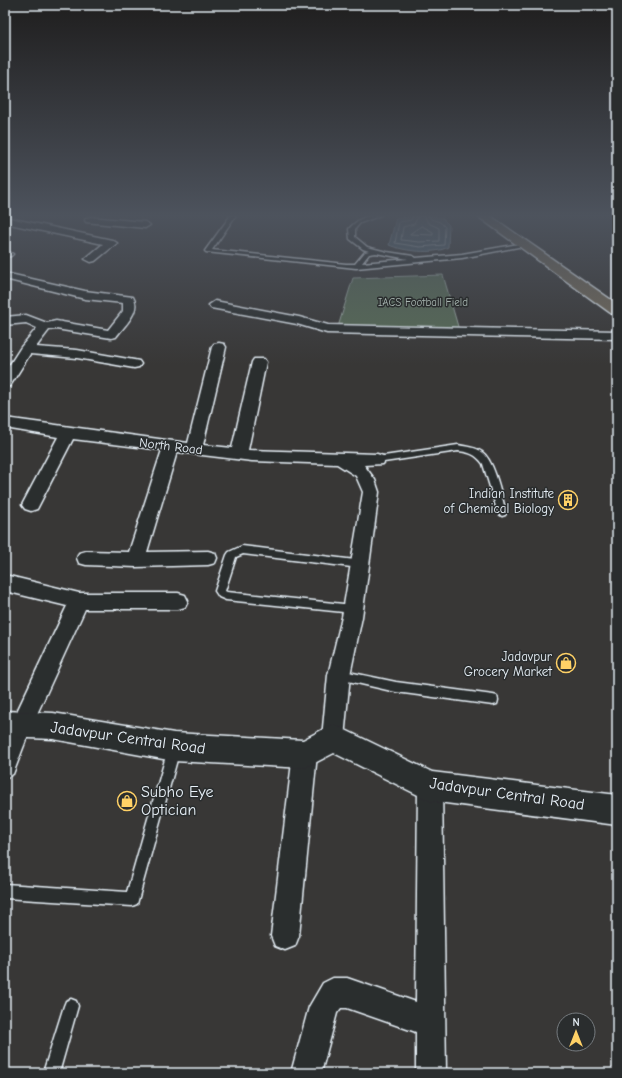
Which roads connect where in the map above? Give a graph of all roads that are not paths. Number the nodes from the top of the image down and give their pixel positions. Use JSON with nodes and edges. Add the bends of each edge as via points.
{"nodes":[{"id":1,"x":340,"y":265,"type":"edge"},
{"id":2,"x":363,"y":265,"type":"edge"},
{"id":3,"x":553,"y":265,"type":"edge"},
{"id":4,"x":356,"y":266,"type":"joint"},
{"id":5,"x":5,"y":276,"type":"edge"},
{"id":6,"x":215,"y":305,"type":"dead end"},
{"id":7,"x":617,"y":311,"type":"edge"},
{"id":8,"x":5,"y":321,"type":"edge"},
{"id":9,"x":45,"y":327,"type":"junction"},
{"id":10,"x":617,"y":335,"type":"edge"},
{"id":11,"x":219,"y":347,"type":"dead end"},
{"id":12,"x":26,"y":350,"type":"junction"},
{"id":13,"x":259,"y":362,"type":"dead end"},
{"id":14,"x":134,"y":364,"type":"dead end"},
{"id":15,"x":5,"y":383,"type":"edge"},
{"id":16,"x":5,"y":423,"type":"edge"},
{"id":17,"x":68,"y":433,"type":"junction"},
{"id":18,"x":171,"y":446,"type":"junction"},
{"id":19,"x":194,"y":449,"type":"junction"},
{"id":20,"x":240,"y":454,"type":"junction"},
{"id":21,"x":339,"y":459,"type":"junction"},
{"id":22,"x":377,"y":460,"type":"joint"},
{"id":23,"x":31,"y":505,"type":"dead end"},
{"id":24,"x":502,"y":513,"type":"dead end"},
{"id":25,"x":86,"y":558,"type":"dead end"},
{"id":26,"x":208,"y":558,"type":"dead end"},
{"id":27,"x":136,"y":560,"type":"junction"},
{"id":28,"x":360,"y":564,"type":"junction"},
{"id":29,"x":5,"y":583,"type":"edge"},
{"id":30,"x":79,"y":601,"type":"junction"},
{"id":31,"x":178,"y":601,"type":"dead end"},
{"id":32,"x":353,"y":609,"type":"junction"},
{"id":33,"x":339,"y":675,"type":"junction"},
{"id":34,"x":493,"y":700,"type":"dead end"},
{"id":35,"x":13,"y":724,"type":"edge"},
{"id":36,"x":333,"y":738,"type":"junction"},
{"id":37,"x":174,"y":747,"type":"junction"},
{"id":38,"x":305,"y":754,"type":"junction"},
{"id":39,"x":5,"y":766,"type":"edge"},
{"id":40,"x":430,"y":786,"type":"junction"},
{"id":41,"x":617,"y":810,"type":"edge"},
{"id":42,"x":5,"y":891,"type":"edge"},
{"id":43,"x":285,"y":936,"type":"dead end"},
{"id":44,"x":71,"y":1006,"type":"dead end"},
{"id":45,"x":431,"y":1022,"type":"junction"},
{"id":46,"x":51,"y":1073,"type":"edge"},
{"id":47,"x":306,"y":1073,"type":"edge"},
{"id":48,"x":431,"y":1073,"type":"edge"}],
"edges":[{"from":1,"to":4,"type":"lane"},
{"from":2,"to":4,"type":"lane"},
{"from":3,"to":7,"type":"main road"},
{"from":5,"to":9,"type":"street","via":[[85,295],[129,300],[129,311],[111,334],[56,325]]},
{"from":6,"to":10,"type":"street","via":[[327,329]]},
{"from":8,"to":9,"type":"street","via":[[18,318],[35,320]]},
{"from":9,"to":12,"type":"street"},
{"from":11,"to":19,"type":"street"},
{"from":12,"to":14,"type":"street","via":[[77,354]]},
{"from":12,"to":15,"type":"street"},
{"from":13,"to":20,"type":"street"},
{"from":16,"to":17,"type":"street","name":"North Road"},
{"from":17,"to":18,"type":"street","name":"North Road"},
{"from":17,"to":23,"type":"street"},
{"from":18,"to":19,"type":"street","name":"North Road"},
{"from":18,"to":27,"type":"street"},
{"from":19,"to":20,"type":"street","name":"North Road"},
{"from":20,"to":21,"type":"street","name":"North Road"},
{"from":21,"to":22,"type":"street","name":"North Road"},
{"from":21,"to":28,"type":"street","name":"North Road","via":[[359,468],[368,479],[371,492]]},
{"from":22,"to":24,"type":"lane","via":[[458,448],[472,450],[481,455],[487,463]]},
{"from":25,"to":27,"type":"street"},
{"from":26,"to":27,"type":"street"},
{"from":28,"to":32,"type":"street","name":"North Road"},
{"from":28,"to":32,"type":"lane","via":[[242,550],[232,555],[220,591],[226,596]]},
{"from":29,"to":30,"type":"street"},
{"from":30,"to":31,"type":"street"},
{"from":30,"to":35,"type":"street"},
{"from":32,"to":33,"type":"street","name":"North Road"},
{"from":33,"to":34,"type":"lane"},
{"from":33,"to":36,"type":"street","name":"North Road"},
{"from":35,"to":37,"type":"street","name":"Jadavpur Central Road","via":[[53,726]]},
{"from":35,"to":39,"type":"street"},
{"from":36,"to":38,"type":"street"},
{"from":36,"to":40,"type":"street","name":"Jadavpur Central Road"},
{"from":37,"to":38,"type":"street","name":"Jadavpur Central Road"},
{"from":37,"to":42,"type":"lane","via":[[132,899]]},
{"from":38,"to":43,"type":"street"},
{"from":40,"to":41,"type":"street","name":"Jadavpur Central Road"},
{"from":40,"to":45,"type":"street"},
{"from":44,"to":46,"type":"lane"},
{"from":45,"to":47,"type":"street","via":[[347,993],[333,993],[324,1007]]},
{"from":45,"to":48,"type":"street"}]}
